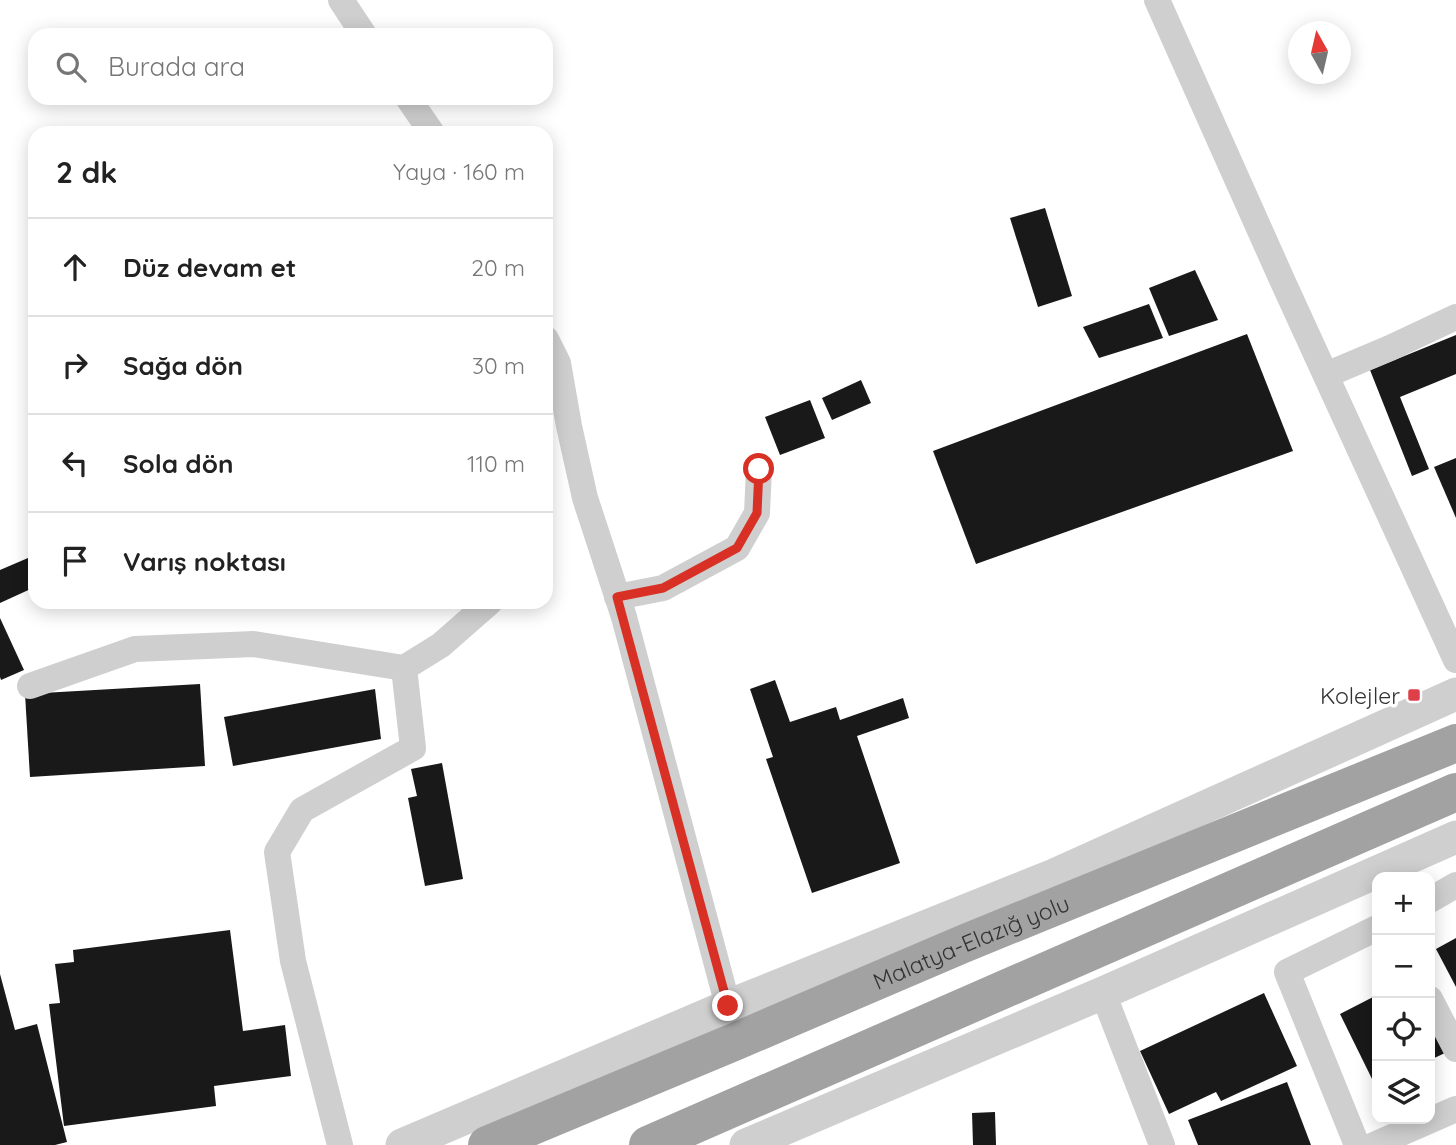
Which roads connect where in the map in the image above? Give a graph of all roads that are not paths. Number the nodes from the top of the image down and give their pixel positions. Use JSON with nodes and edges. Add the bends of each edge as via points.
{"nodes":[{"id":1,"x":341,"y":0,"type":"edge"},
{"id":2,"x":1157,"y":0,"type":"edge"},
{"id":3,"x":359,"y":28,"type":"edge"},
{"id":4,"x":413,"y":105,"type":"edge"},
{"id":5,"x":427,"y":126,"type":"edge"},
{"id":6,"x":1456,"y":317,"type":"edge"},
{"id":7,"x":553,"y":353,"type":"edge"},
{"id":8,"x":1326,"y":374,"type":"junction"},
{"id":9,"x":759,"y":469,"type":"dead end"},
{"id":10,"x":617,"y":597,"type":"junction"},
{"id":11,"x":482,"y":609,"type":"edge"},
{"id":12,"x":1456,"y":660,"type":"edge"},
{"id":13,"x":404,"y":668,"type":"junction"},
{"id":14,"x":30,"y":686,"type":"dead end"},
{"id":15,"x":1456,"y":694,"type":"edge"},
{"id":16,"x":1456,"y":743,"type":"edge"},
{"id":17,"x":1456,"y":792,"type":"edge"},
{"id":18,"x":1456,"y":837,"type":"edge"},
{"id":19,"x":1054,"y":876,"type":"junction"},
{"id":20,"x":1456,"y":885,"type":"edge"},
{"id":21,"x":1435,"y":897,"type":"edge"},
{"id":22,"x":1372,"y":930,"type":"edge"},
{"id":23,"x":1103,"y":993,"type":"junction"},
{"id":24,"x":728,"y":1006,"type":"junction"},
{"id":25,"x":1435,"y":1009,"type":"edge"},
{"id":26,"x":1456,"y":1049,"type":"edge"},
{"id":27,"x":607,"y":1095,"type":"junction"},
{"id":28,"x":1453,"y":1117,"type":"edge"},
{"id":29,"x":340,"y":1145,"type":"edge"},
{"id":30,"x":402,"y":1145,"type":"edge"},
{"id":31,"x":487,"y":1145,"type":"edge"},
{"id":32,"x":648,"y":1145,"type":"edge"},
{"id":33,"x":746,"y":1145,"type":"edge"},
{"id":34,"x":1162,"y":1145,"type":"edge"},
{"id":35,"x":1357,"y":1145,"type":"edge"},
{"id":36,"x":1374,"y":1145,"type":"edge"}],
"edges":[{"from":1,"to":3,"type":"street"},
{"from":2,"to":8,"type":"street"},
{"from":4,"to":5,"type":"street"},
{"from":6,"to":8,"type":"street"},
{"from":7,"to":10,"type":"street","via":[[585,498]]},
{"from":8,"to":12,"type":"street"},
{"from":9,"to":10,"type":"street","via":[[757,513],[737,548],[663,588]]},
{"from":10,"to":24,"type":"street"},
{"from":11,"to":13,"type":"street","via":[[441,645]]},
{"from":13,"to":14,"type":"street","via":[[254,644],[135,649]]},
{"from":13,"to":29,"type":"street","via":[[413,748],[302,810],[277,852],[293,961]]},
{"from":15,"to":19,"type":"street"},
{"from":16,"to":27,"type":"highway","name":"Malatya-Elazığ yolu"},
{"from":17,"to":32,"type":"highway"},
{"from":18,"to":23,"type":"street"},
{"from":19,"to":24,"type":"street"},
{"from":19,"to":27,"type":"street","via":[[822,996]]},
{"from":20,"to":21,"type":"street"},
{"from":22,"to":35,"type":"street","via":[[1287,972]]},
{"from":23,"to":33,"type":"street"},
{"from":23,"to":34,"type":"street"},
{"from":24,"to":30,"type":"street"},
{"from":25,"to":26,"type":"street"},
{"from":27,"to":31,"type":"highway","name":"Malatya-Elazığ yolu"},
{"from":28,"to":36,"type":"street"}]}
